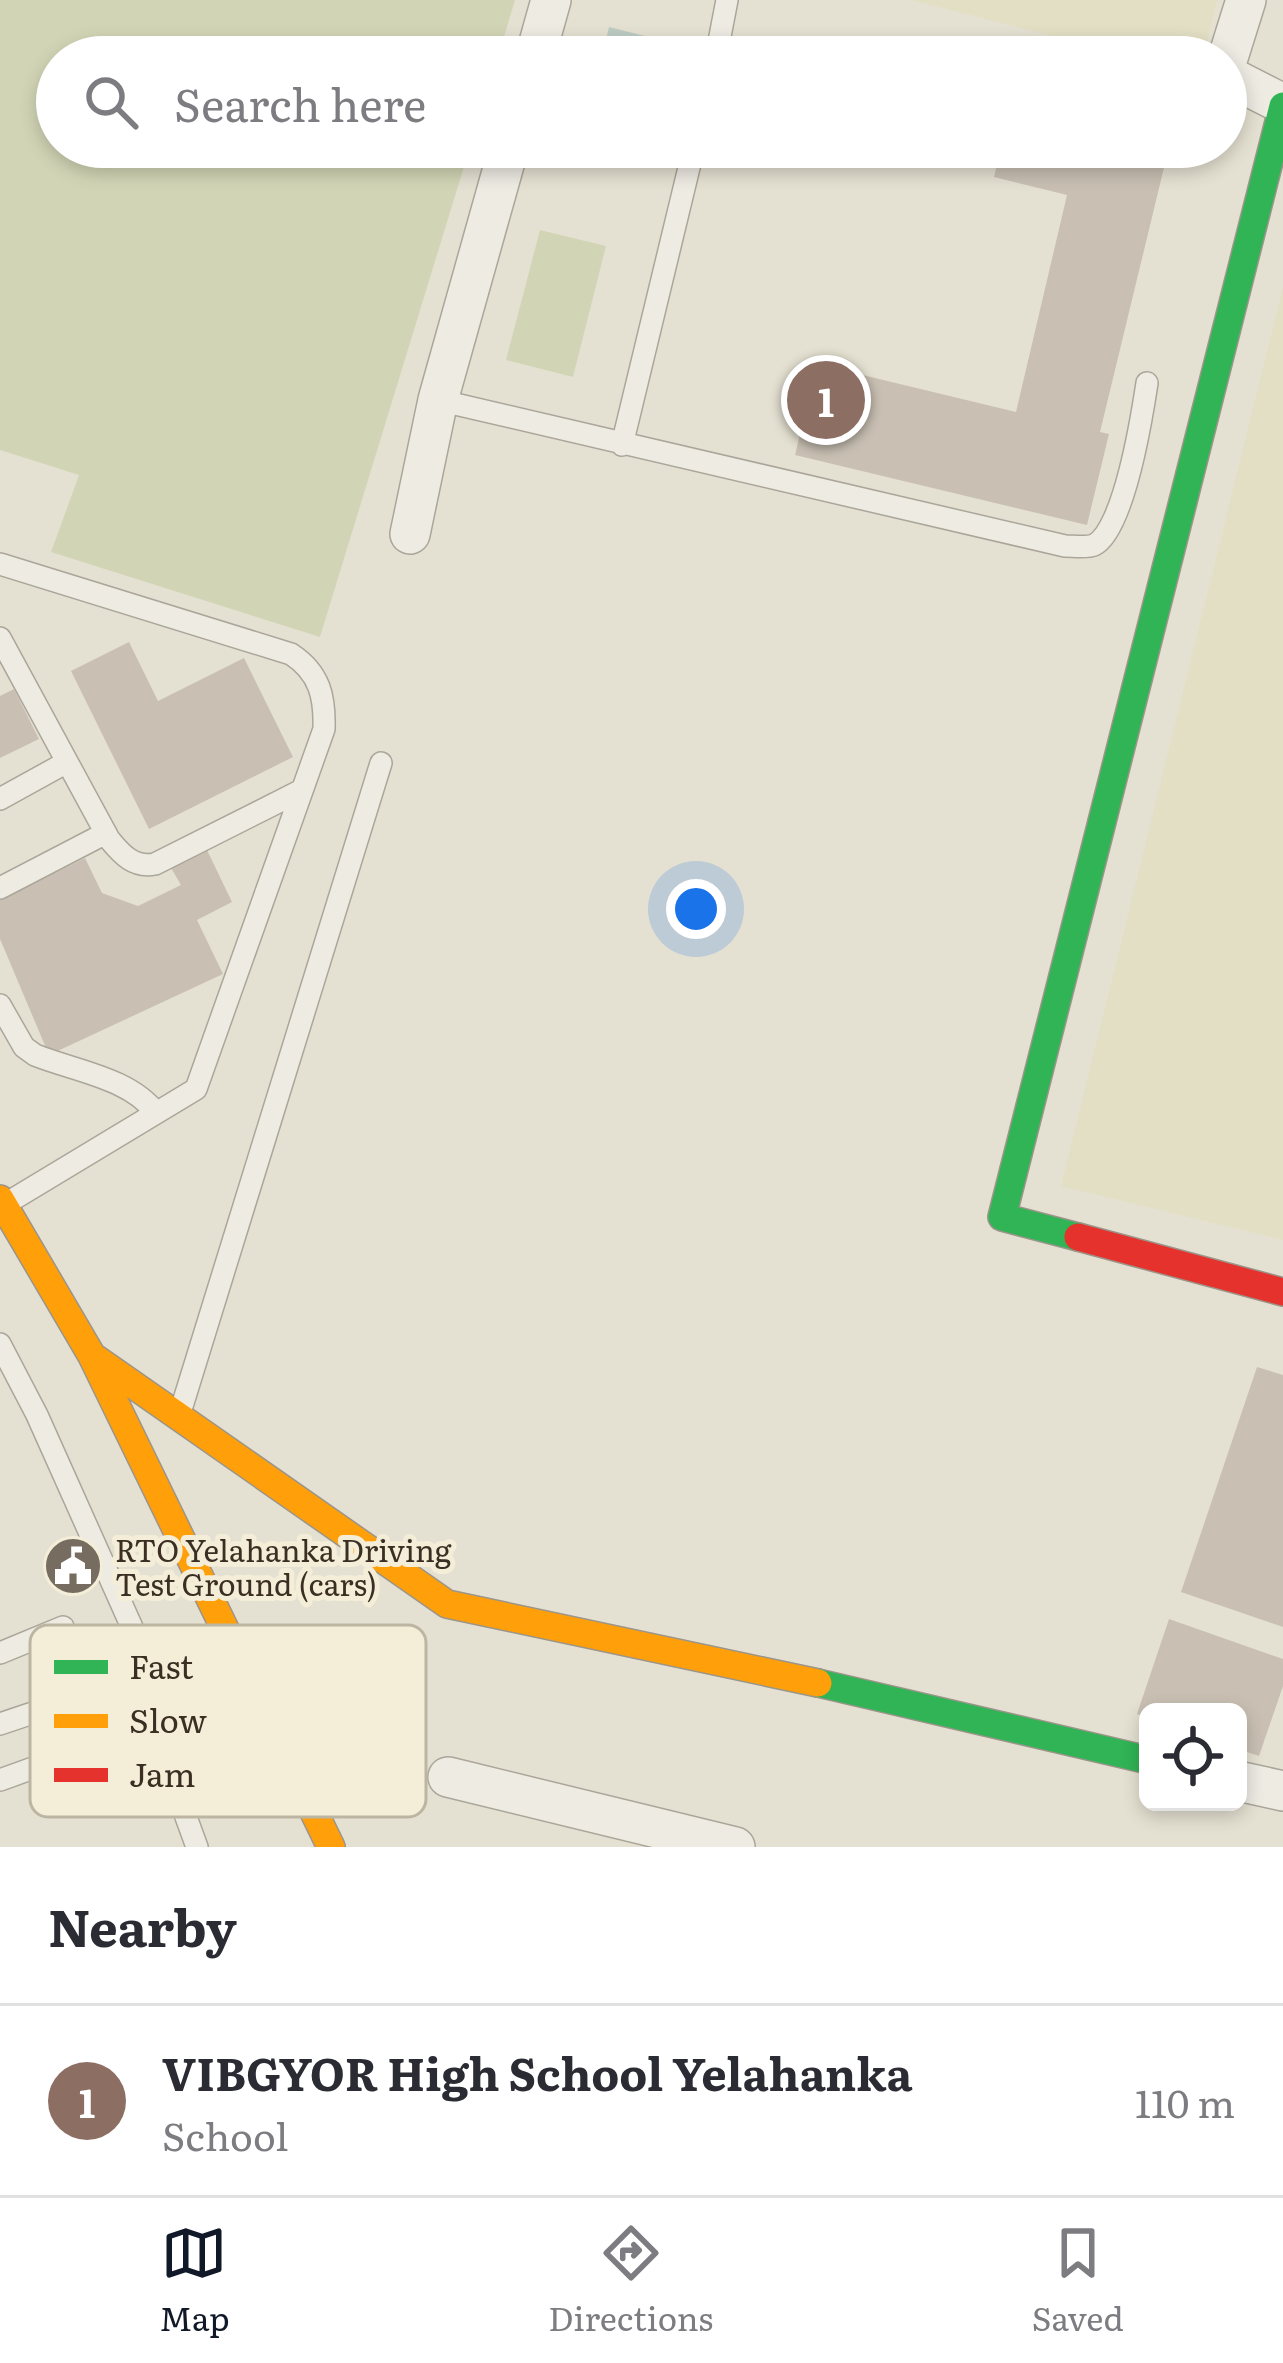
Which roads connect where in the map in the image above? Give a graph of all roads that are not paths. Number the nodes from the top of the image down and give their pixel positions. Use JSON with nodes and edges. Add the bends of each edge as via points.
{"nodes":[{"id":1,"x":551,"y":0,"type":"edge"},
{"id":2,"x":727,"y":0,"type":"edge"},
{"id":3,"x":1246,"y":0,"type":"edge"},
{"id":4,"x":541,"y":36,"type":"edge"},
{"id":5,"x":720,"y":36,"type":"edge"},
{"id":6,"x":1235,"y":36,"type":"edge"},
{"id":7,"x":1247,"y":86,"type":"edge"},
{"id":8,"x":1283,"y":105,"type":"edge"},
{"id":9,"x":503,"y":168,"type":"edge"},
{"id":10,"x":689,"y":168,"type":"edge"},
{"id":11,"x":1147,"y":383,"type":"dead end"},
{"id":12,"x":438,"y":400,"type":"junction"},
{"id":13,"x":622,"y":445,"type":"junction"},
{"id":14,"x":410,"y":534,"type":"dead end"},
{"id":15,"x":0,"y":565,"type":"edge"},
{"id":16,"x":0,"y":638,"type":"edge"},
{"id":17,"x":8,"y":673,"type":"edge"},
{"id":18,"x":68,"y":762,"type":"junction"},
{"id":19,"x":381,"y":763,"type":"dead end"},
{"id":20,"x":302,"y":790,"type":"junction"},
{"id":21,"x":0,"y":799,"type":"edge"},
{"id":22,"x":106,"y":833,"type":"junction"},
{"id":23,"x":0,"y":888,"type":"edge"},
{"id":24,"x":0,"y":1004,"type":"edge"},
{"id":25,"x":156,"y":1113,"type":"junction"},
{"id":26,"x":2,"y":1202,"type":"edge"},
{"id":27,"x":1283,"y":1292,"type":"edge"},
{"id":28,"x":0,"y":1343,"type":"edge"},
{"id":29,"x":92,"y":1357,"type":"junction"},
{"id":30,"x":179,"y":1417,"type":"junction"},
{"id":31,"x":131,"y":1625,"type":"edge"},
{"id":32,"x":223,"y":1625,"type":"edge"},
{"id":33,"x":30,"y":1640,"type":"edge"},
{"id":34,"x":0,"y":1653,"type":"edge"},
{"id":35,"x":30,"y":1714,"type":"edge"},
{"id":36,"x":0,"y":1724,"type":"edge"},
{"id":37,"x":1139,"y":1758,"type":"edge"},
{"id":38,"x":30,"y":1769,"type":"edge"},
{"id":39,"x":448,"y":1777,"type":"dead end"},
{"id":40,"x":0,"y":1780,"type":"edge"},
{"id":41,"x":1247,"y":1783,"type":"edge"},
{"id":42,"x":1283,"y":1792,"type":"edge"},
{"id":43,"x":185,"y":1817,"type":"edge"},
{"id":44,"x":316,"y":1817,"type":"edge"},
{"id":45,"x":196,"y":1847,"type":"edge"},
{"id":46,"x":331,"y":1847,"type":"edge"},
{"id":47,"x":735,"y":1847,"type":"edge"}],
"edges":[{"from":1,"to":4,"type":"street"},
{"from":2,"to":5,"type":"lane"},
{"from":3,"to":6,"type":"street"},
{"from":7,"to":8,"type":"street"},
{"from":8,"to":27,"type":"street","via":[[1002,1216]]},
{"from":9,"to":12,"type":"street"},
{"from":10,"to":13,"type":"lane"},
{"from":11,"to":13,"type":"lane","via":[[1119,507],[1094,545],[1065,546]]},
{"from":12,"to":13,"type":"lane"},
{"from":12,"to":14,"type":"street"},
{"from":15,"to":20,"type":"lane","via":[[272,647],[308,665],[325,715]]},
{"from":16,"to":17,"type":"lane"},
{"from":17,"to":18,"type":"lane"},
{"from":18,"to":21,"type":"lane"},
{"from":18,"to":22,"type":"lane"},
{"from":19,"to":30,"type":"lane"},
{"from":20,"to":22,"type":"lane","via":[[154,864],[129,860]]},
{"from":20,"to":25,"type":"lane","via":[[196,1089]]},
{"from":22,"to":23,"type":"lane"},
{"from":24,"to":25,"type":"lane","via":[[35,1055],[126,1086]]},
{"from":25,"to":26,"type":"lane"},
{"from":26,"to":29,"type":"street"},
{"from":28,"to":31,"type":"lane"},
{"from":29,"to":30,"type":"street"},
{"from":29,"to":32,"type":"street"},
{"from":30,"to":37,"type":"street","via":[[447,1604]]},
{"from":33,"to":34,"type":"lane"},
{"from":35,"to":36,"type":"lane"},
{"from":38,"to":40,"type":"lane"},
{"from":39,"to":47,"type":"street"},
{"from":41,"to":42,"type":"street"},
{"from":43,"to":45,"type":"lane"},
{"from":44,"to":46,"type":"street"}]}
